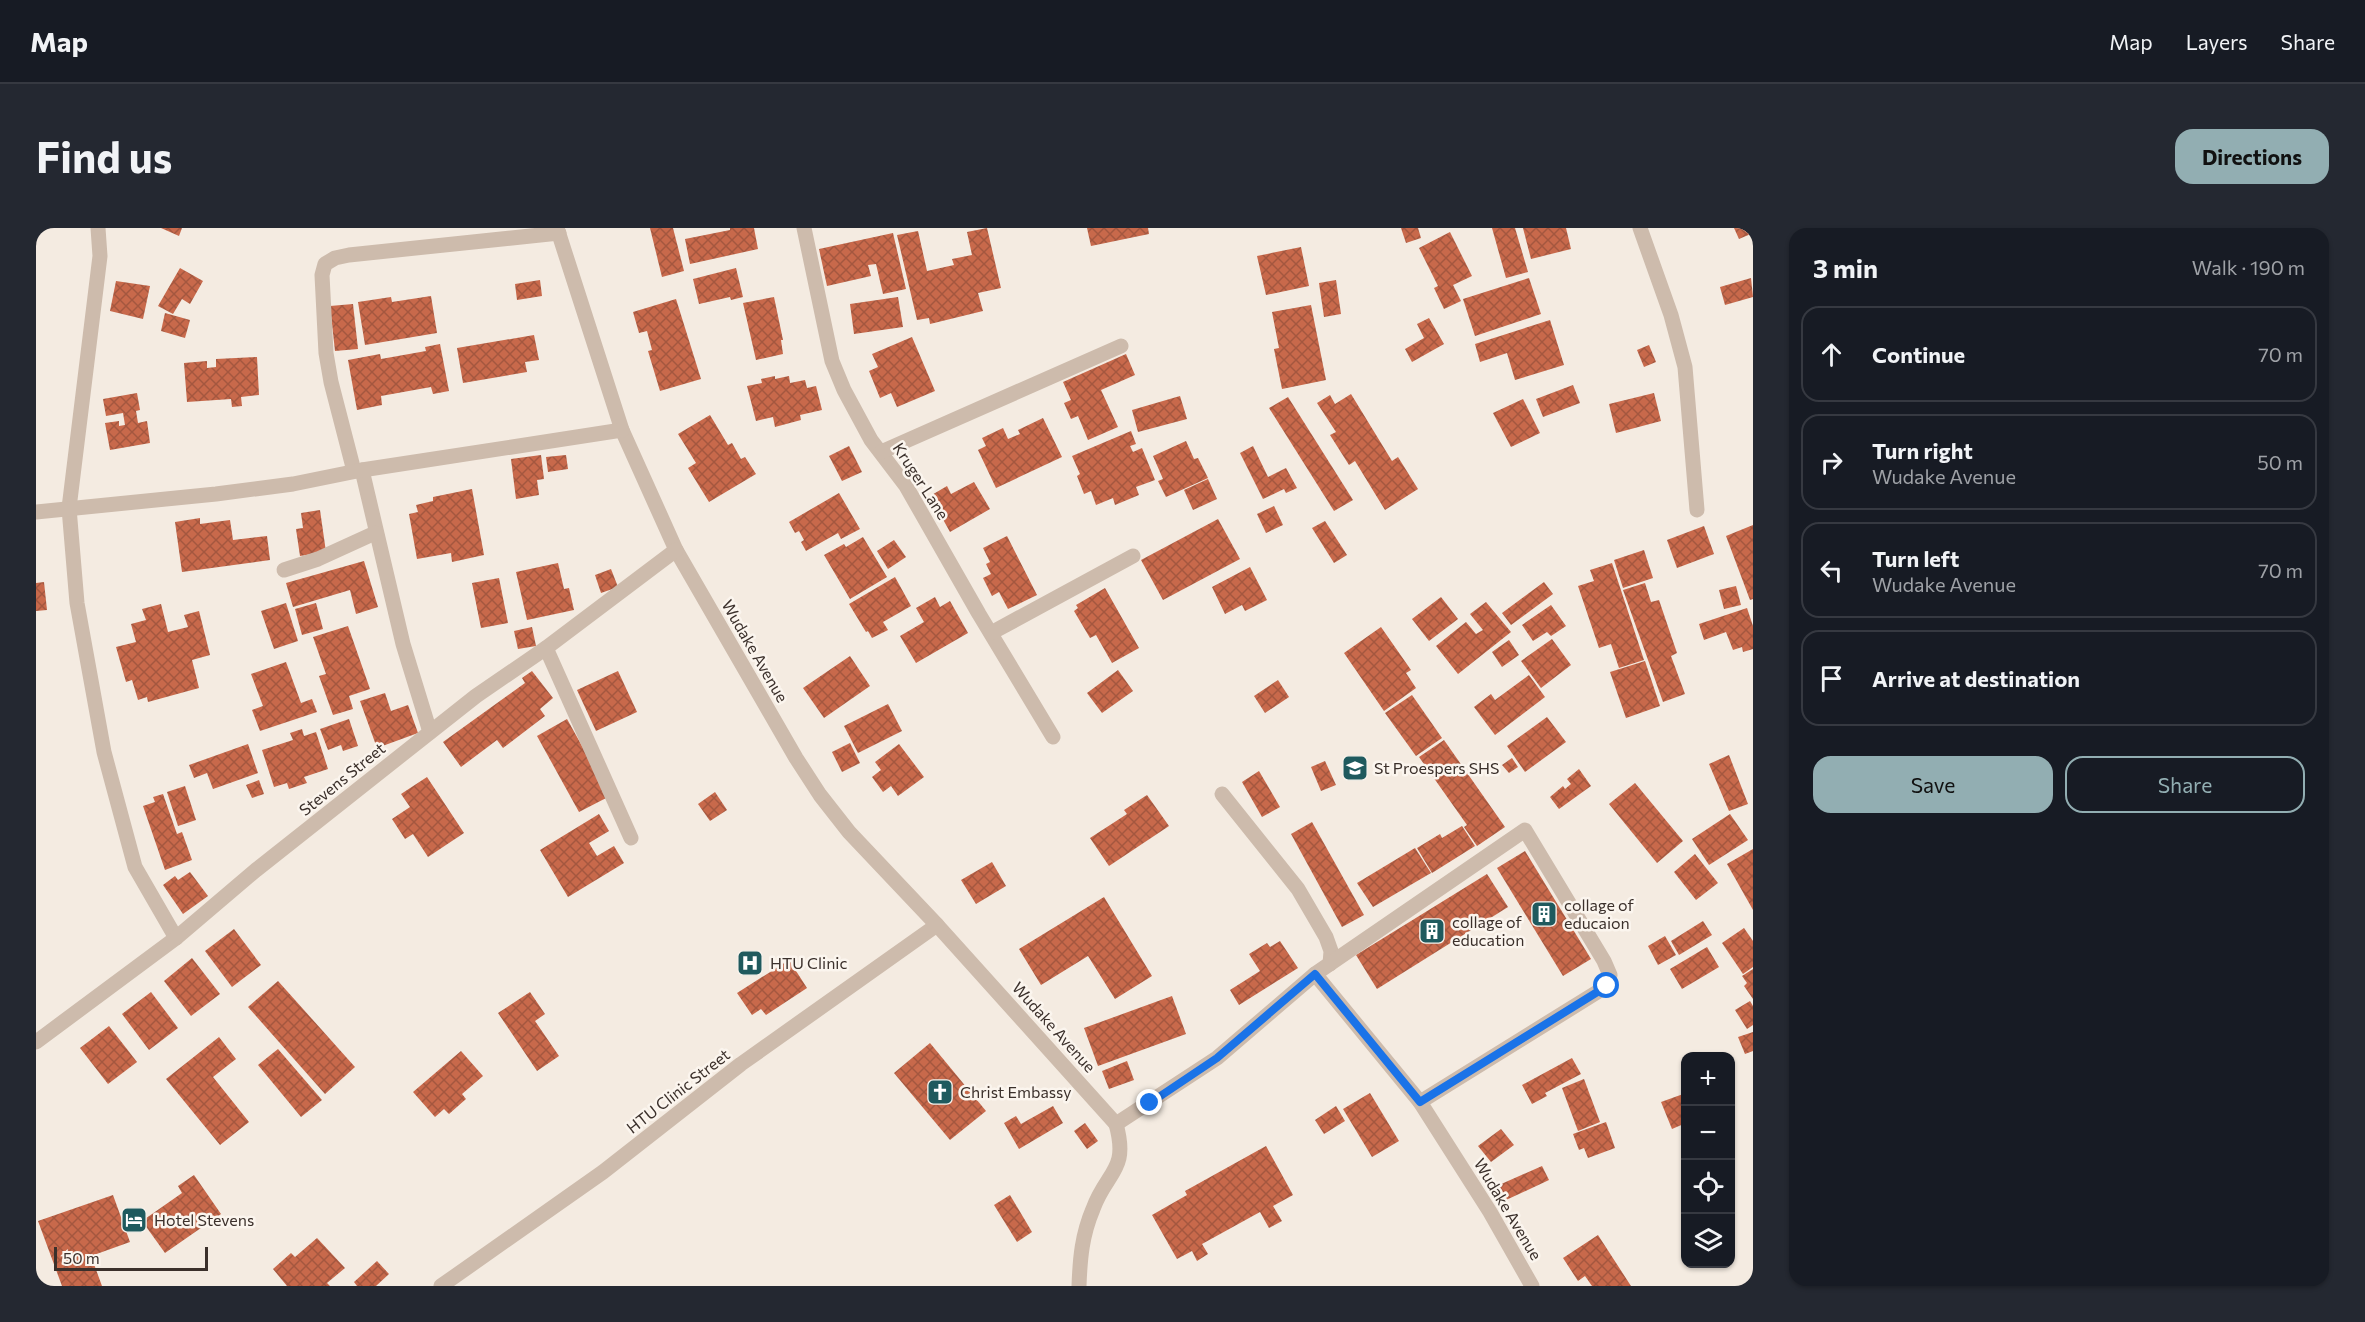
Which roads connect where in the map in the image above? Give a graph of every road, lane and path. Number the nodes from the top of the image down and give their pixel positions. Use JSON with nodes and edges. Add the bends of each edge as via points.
{"nodes":[{"id":1,"x":98,"y":228,"type":"edge"},
{"id":2,"x":804,"y":228,"type":"edge"},
{"id":3,"x":1640,"y":228,"type":"edge"},
{"id":4,"x":558,"y":231,"type":"edge"},
{"id":5,"x":1121,"y":346,"type":"dead end"},
{"id":6,"x":622,"y":430,"type":"junction"},
{"id":7,"x":881,"y":452,"type":"junction"},
{"id":8,"x":358,"y":471,"type":"junction"},
{"id":9,"x":69,"y":508,"type":"junction"},
{"id":10,"x":1697,"y":510,"type":"dead end"},
{"id":11,"x":36,"y":512,"type":"edge"},
{"id":12,"x":375,"y":533,"type":"junction"},
{"id":13,"x":676,"y":550,"type":"junction"},
{"id":14,"x":1133,"y":556,"type":"dead end"},
{"id":15,"x":284,"y":570,"type":"dead end"},
{"id":16,"x":991,"y":633,"type":"junction"},
{"id":17,"x":546,"y":648,"type":"junction"},
{"id":18,"x":430,"y":732,"type":"junction"},
{"id":19,"x":1053,"y":737,"type":"dead end"},
{"id":20,"x":1222,"y":794,"type":"dead end"},
{"id":21,"x":631,"y":838,"type":"dead end"},
{"id":22,"x":937,"y":925,"type":"junction"},
{"id":23,"x":176,"y":938,"type":"junction"},
{"id":24,"x":1330,"y":963,"type":"junction"},
{"id":25,"x":1315,"y":974,"type":"junction"},
{"id":26,"x":36,"y":1042,"type":"edge"},
{"id":27,"x":1420,"y":1102,"type":"junction"},
{"id":28,"x":1116,"y":1124,"type":"junction"},
{"id":29,"x":441,"y":1286,"type":"edge"},
{"id":30,"x":1079,"y":1286,"type":"edge"},
{"id":31,"x":1532,"y":1286,"type":"edge"}],
"edges":[{"from":1,"to":9,"type":"street","via":[[100,256]]},
{"from":2,"to":7,"type":"street","name":"Kruger Lane","via":[[832,361],[844,390]]},
{"from":3,"to":10,"type":"street","via":[[1671,315],[1684,367]]},
{"from":4,"to":6,"type":"street","name":"Wudake Avenue"},
{"from":4,"to":8,"type":"street","via":[[349,255],[325,264],[322,275],[326,353]]},
{"from":5,"to":7,"type":"street"},
{"from":6,"to":8,"type":"street"},
{"from":6,"to":13,"type":"street","name":"Wudake Avenue"},
{"from":7,"to":16,"type":"street","name":"Kruger Lane","via":[[906,486]]},
{"from":8,"to":9,"type":"street","via":[[216,494]]},
{"from":8,"to":12,"type":"street"},
{"from":9,"to":11,"type":"street"},
{"from":9,"to":23,"type":"street","via":[[77,603],[104,752],[135,867]]},
{"from":12,"to":15,"type":"street"},
{"from":12,"to":18,"type":"street"},
{"from":13,"to":17,"type":"street","name":"Stevens Street"},
{"from":13,"to":22,"type":"street","name":"Wudake Avenue","via":[[820,795],[849,832]]},
{"from":14,"to":16,"type":"street"},
{"from":16,"to":19,"type":"street","name":"Kruger Lane"},
{"from":17,"to":18,"type":"street","name":"Stevens Street"},
{"from":17,"to":21,"type":"street"},
{"from":18,"to":23,"type":"street","name":"Stevens Street"},
{"from":20,"to":24,"type":"street","via":[[1298,889],[1326,936]]},
{"from":22,"to":28,"type":"street","name":"Wudake Avenue"},
{"from":22,"to":29,"type":"street","name":"HTU Clinic Street","via":[[741,1064],[603,1172]]},
{"from":23,"to":26,"type":"street","name":"Stevens Street"},
{"from":24,"to":25,"type":"street"},
{"from":24,"to":27,"type":"street","via":[[1525,830],[1604,961],[1610,975],[1607,986]]},
{"from":25,"to":27,"type":"street","name":"Wudake Avenue"},
{"from":25,"to":28,"type":"street","via":[[1217,1058]]},
{"from":27,"to":31,"type":"street","name":"Wudake Avenue"},
{"from":28,"to":30,"type":"street","via":[[1121,1156],[1094,1205],[1082,1237]]}]}
